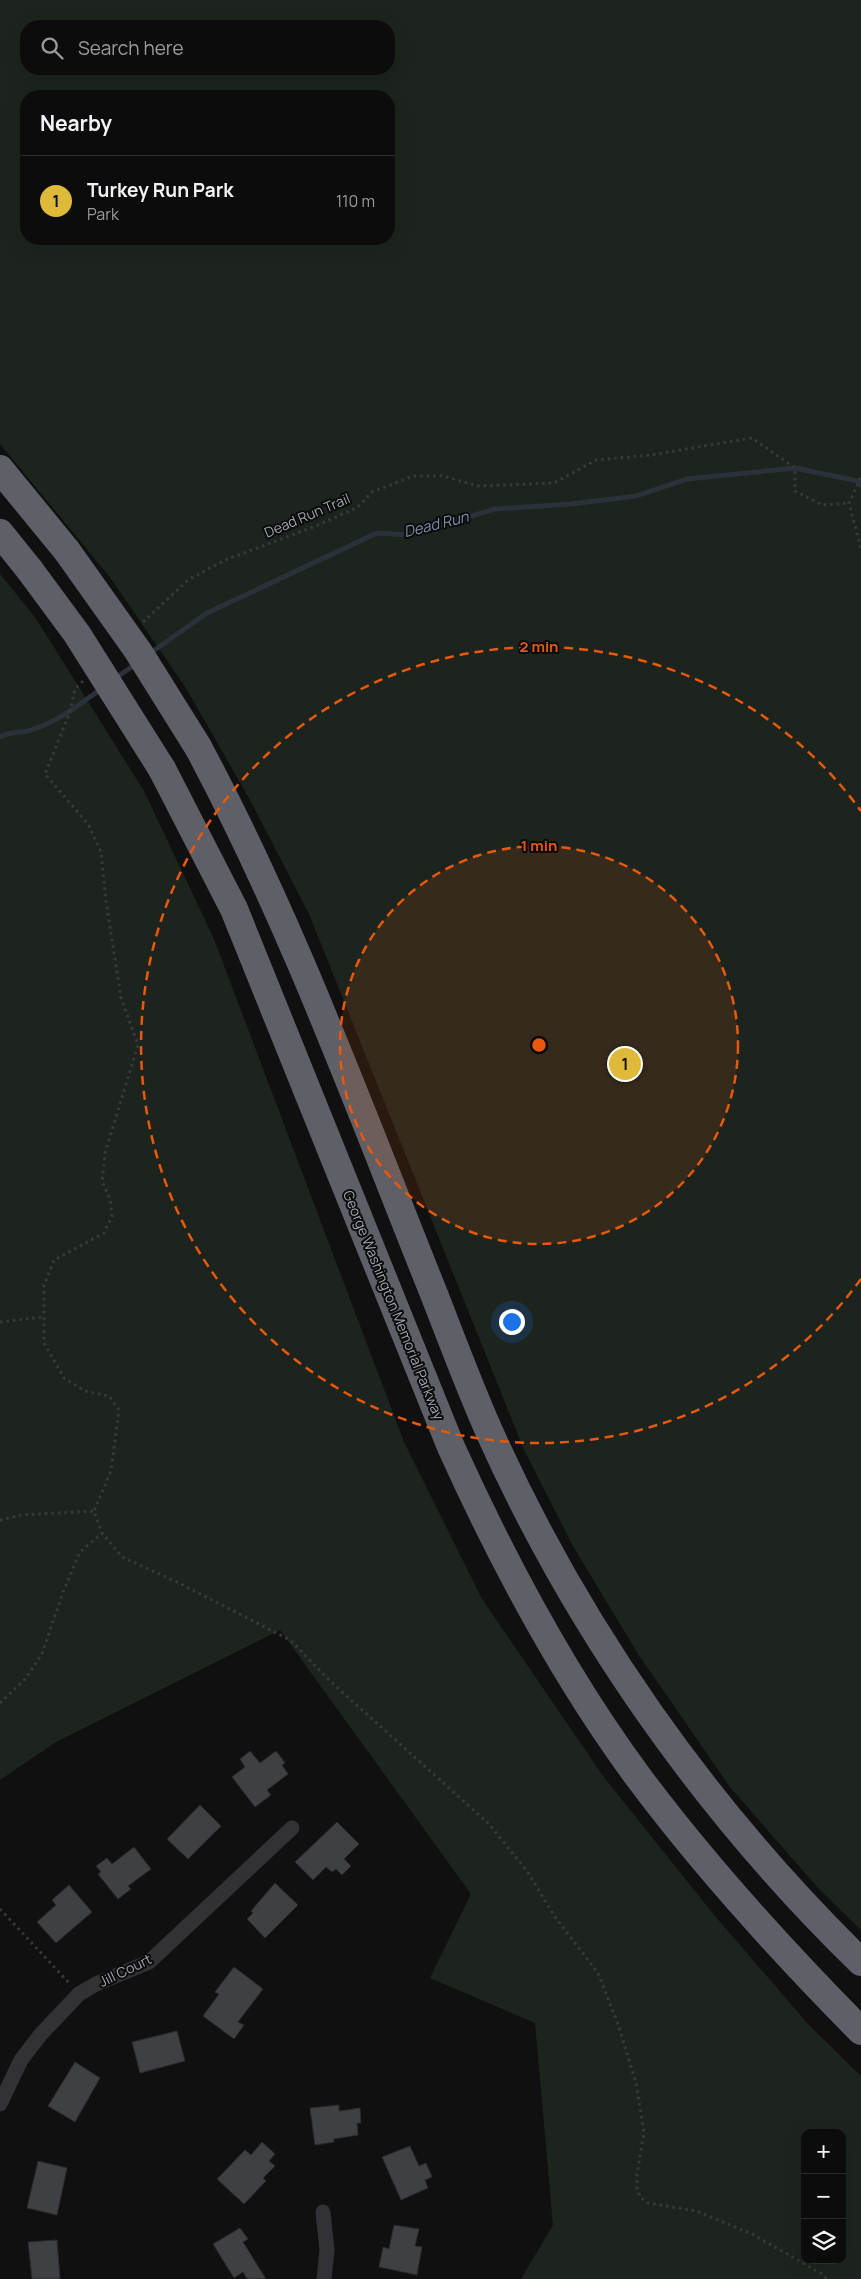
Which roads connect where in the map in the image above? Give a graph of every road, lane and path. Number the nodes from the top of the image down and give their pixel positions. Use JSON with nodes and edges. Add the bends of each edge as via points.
{"nodes":[{"id":1,"x":0,"y":469,"type":"edge"},
{"id":2,"x":861,"y":478,"type":"edge"},
{"id":3,"x":849,"y":503,"type":"junction"},
{"id":4,"x":0,"y":533,"type":"edge"},
{"id":5,"x":861,"y":549,"type":"edge"},
{"id":6,"x":142,"y":623,"type":"dead end"},
{"id":7,"x":88,"y":676,"type":"dead end"},
{"id":8,"x":44,"y":1317,"type":"junction"},
{"id":9,"x":0,"y":1322,"type":"edge"},
{"id":10,"x":94,"y":1511,"type":"junction"},
{"id":11,"x":0,"y":1520,"type":"edge"},
{"id":12,"x":102,"y":1533,"type":"junction"},
{"id":13,"x":0,"y":1703,"type":"edge"},
{"id":14,"x":292,"y":1828,"type":"dead end"},
{"id":15,"x":0,"y":1909,"type":"edge"},
{"id":16,"x":861,"y":1962,"type":"edge"},
{"id":17,"x":79,"y":1994,"type":"junction"},
{"id":18,"x":861,"y":2031,"type":"edge"},
{"id":19,"x":0,"y":2104,"type":"edge"},
{"id":20,"x":323,"y":2212,"type":"dead end"},
{"id":21,"x":324,"y":2279,"type":"edge"},
{"id":22,"x":826,"y":2279,"type":"edge"}],
"edges":[{"from":1,"to":16,"type":"highway","bridge":true,"via":[[67,551],[138,651],[198,747],[228,804],[285,925],[489,1430],[563,1576],[616,1664],[697,1778],[766,1862]]},
{"from":2,"to":3,"type":"path"},
{"from":3,"to":5,"type":"path"},
{"from":3,"to":6,"type":"path","name":"Dead Run Trail","via":[[822,505],[795,491],[795,468],[752,438],[651,455],[596,460],[554,483],[478,486],[443,476],[413,476],[372,492],[358,507],[225,560],[188,580]]},
{"from":4,"to":18,"type":"highway","name":"George Washington Memorial Parkway","bridge":true,"via":[[77,634],[162,769],[234,909],[451,1447],[537,1619],[580,1691],[639,1778],[723,1884]]},
{"from":7,"to":8,"type":"path","via":[[74,689],[70,712],[45,774],[88,824],[101,852],[121,998],[138,1045],[105,1153],[102,1182],[110,1199],[112,1216],[104,1232],[54,1260],[44,1285]]},
{"from":8,"to":9,"type":"path"},
{"from":8,"to":10,"type":"path","via":[[44,1343],[64,1378],[85,1391],[109,1396],[119,1410],[111,1470]]},
{"from":10,"to":11,"type":"path","via":[[21,1515]]},
{"from":10,"to":12,"type":"path"},
{"from":12,"to":13,"type":"path","via":[[80,1552],[42,1654],[25,1679]]},
{"from":12,"to":22,"type":"path","via":[[122,1557],[290,1640],[337,1688],[495,1830],[598,1973],[636,2083],[644,2132],[637,2174],[640,2198],[648,2203],[696,2211],[752,2234]]},
{"from":14,"to":17,"type":"street","name":"Jill Court","via":[[149,1962]]},
{"from":15,"to":17,"type":"path"},
{"from":17,"to":19,"type":"street","name":"Jill Court","via":[[21,2060]]},
{"from":20,"to":21,"type":"street","via":[[327,2250]]}]}
